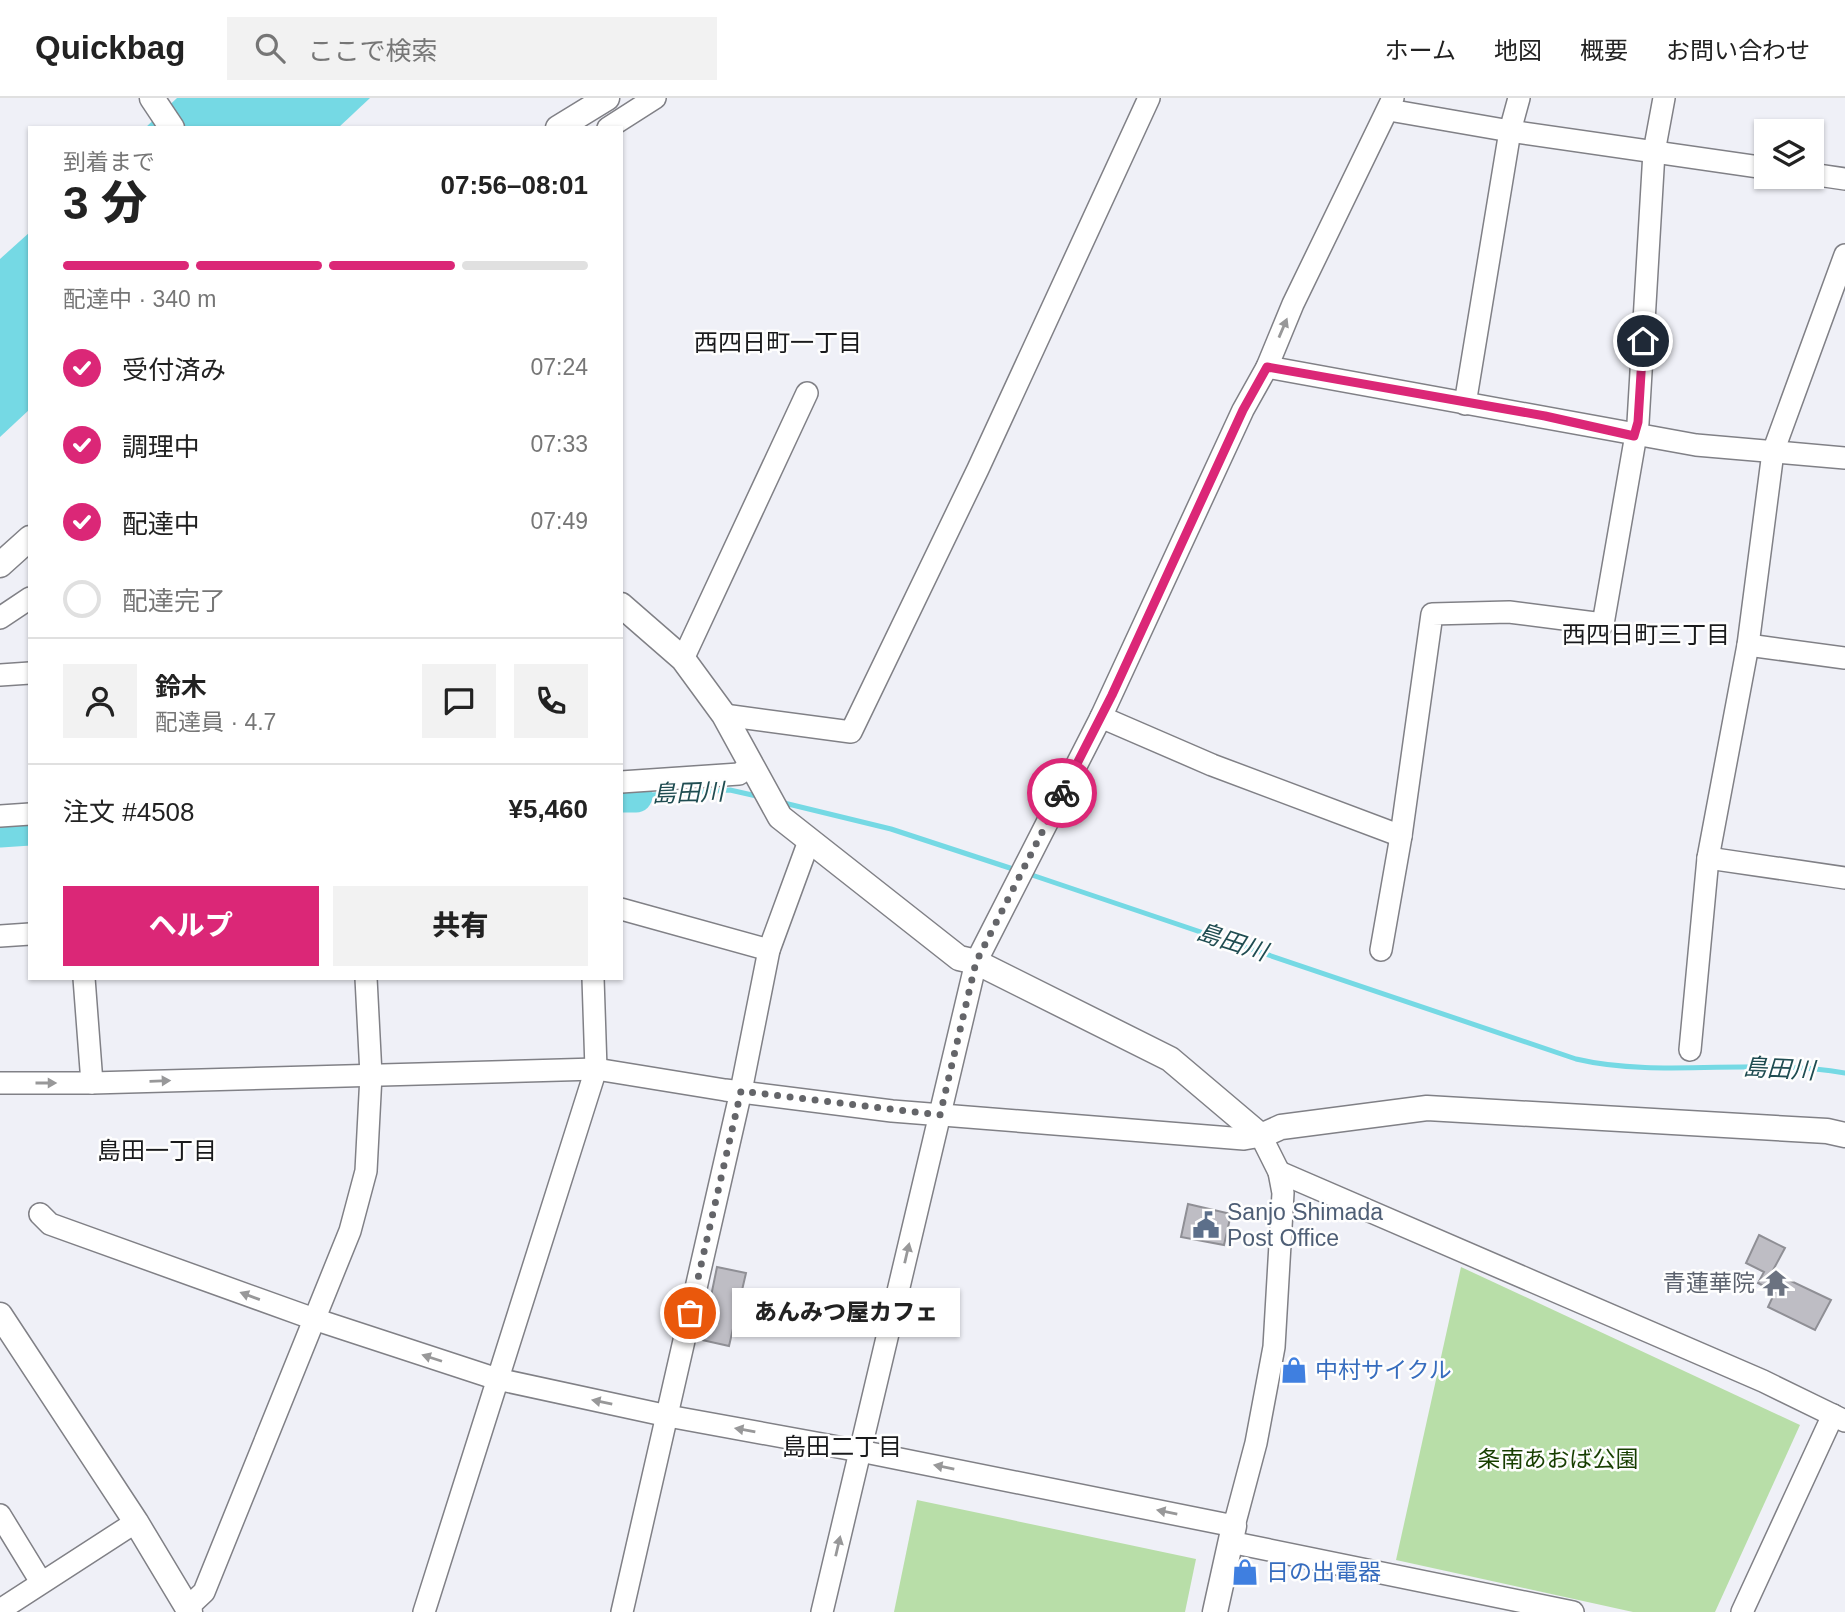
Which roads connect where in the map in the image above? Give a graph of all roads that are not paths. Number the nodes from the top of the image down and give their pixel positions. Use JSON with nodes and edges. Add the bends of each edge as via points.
{"nodes":[{"id":1,"x":152,"y":98,"type":"edge"},
{"id":2,"x":607,"y":98,"type":"edge"},
{"id":3,"x":655,"y":98,"type":"edge"},
{"id":4,"x":1149,"y":98,"type":"edge"},
{"id":5,"x":1519,"y":98,"type":"edge"},
{"id":6,"x":1664,"y":98,"type":"edge"},
{"id":7,"x":1391,"y":104,"type":"edge"},
{"id":8,"x":171,"y":126,"type":"edge"},
{"id":9,"x":561,"y":126,"type":"edge"},
{"id":10,"x":611,"y":126,"type":"edge"},
{"id":11,"x":1510,"y":131,"type":"junction"},
{"id":12,"x":1654,"y":152,"type":"junction"},
{"id":13,"x":1754,"y":166,"type":"edge"},
{"id":14,"x":1824,"y":176,"type":"edge"},
{"id":15,"x":1845,"y":179,"type":"edge"},
{"id":16,"x":1845,"y":256,"type":"edge"},
{"id":17,"x":1267,"y":367,"type":"junction"},
{"id":18,"x":807,"y":393,"type":"dead end"},
{"id":19,"x":1465,"y":404,"type":"junction"},
{"id":20,"x":1634,"y":436,"type":"junction"},
{"id":21,"x":1773,"y":452,"type":"junction"},
{"id":22,"x":1845,"y":458,"type":"edge"},
{"id":23,"x":27,"y":546,"type":"edge"},
{"id":24,"x":0,"y":565,"type":"edge"},
{"id":25,"x":28,"y":599,"type":"edge"},
{"id":26,"x":623,"y":607,"type":"edge"},
{"id":27,"x":0,"y":618,"type":"edge"},
{"id":28,"x":1748,"y":645,"type":"junction"},
{"id":29,"x":1845,"y":657,"type":"edge"},
{"id":30,"x":682,"y":659,"type":"junction"},
{"id":31,"x":28,"y":673,"type":"edge"},
{"id":32,"x":0,"y":675,"type":"edge"},
{"id":33,"x":724,"y":715,"type":"junction"},
{"id":34,"x":1101,"y":717,"type":"junction"},
{"id":35,"x":751,"y":765,"type":"junction"},
{"id":36,"x":623,"y":782,"type":"edge"},
{"id":37,"x":28,"y":814,"type":"edge"},
{"id":38,"x":0,"y":816,"type":"edge"},
{"id":39,"x":1401,"y":836,"type":"junction"},
{"id":40,"x":809,"y":841,"type":"junction"},
{"id":41,"x":1708,"y":858,"type":"junction"},
{"id":42,"x":1845,"y":877,"type":"edge"},
{"id":43,"x":623,"y":909,"type":"edge"},
{"id":44,"x":28,"y":934,"type":"edge"},
{"id":45,"x":0,"y":936,"type":"edge"},
{"id":46,"x":769,"y":950,"type":"junction"},
{"id":47,"x":1381,"y":950,"type":"dead end"},
{"id":48,"x":976,"y":962,"type":"junction"},
{"id":49,"x":84,"y":980,"type":"edge"},
{"id":50,"x":366,"y":980,"type":"edge"},
{"id":51,"x":593,"y":980,"type":"edge"},
{"id":52,"x":1690,"y":1050,"type":"dead end"},
{"id":53,"x":596,"y":1069,"type":"junction"},
{"id":54,"x":371,"y":1074,"type":"junction"},
{"id":55,"x":0,"y":1083,"type":"edge"},
{"id":56,"x":92,"y":1083,"type":"junction"},
{"id":57,"x":741,"y":1091,"type":"junction"},
{"id":58,"x":940,"y":1115,"type":"junction"},
{"id":59,"x":1845,"y":1135,"type":"edge"},
{"id":60,"x":1261,"y":1136,"type":"junction"},
{"id":61,"x":1279,"y":1172,"type":"junction"},
{"id":62,"x":40,"y":1214,"type":"dead end"},
{"id":63,"x":0,"y":1315,"type":"edge"},
{"id":64,"x":314,"y":1319,"type":"junction"},
{"id":65,"x":497,"y":1379,"type":"junction"},
{"id":66,"x":668,"y":1416,"type":"junction"},
{"id":67,"x":1839,"y":1418,"type":"edge"},
{"id":68,"x":860,"y":1451,"type":"junction"},
{"id":69,"x":0,"y":1515,"type":"edge"},
{"id":70,"x":136,"y":1522,"type":"junction"},
{"id":71,"x":1232,"y":1534,"type":"junction"},
{"id":72,"x":41,"y":1582,"type":"junction"},
{"id":73,"x":1545,"y":1609,"type":"edge"},
{"id":74,"x":0,"y":1610,"type":"edge"},
{"id":75,"x":189,"y":1610,"type":"edge"},
{"id":76,"x":424,"y":1612,"type":"edge"},
{"id":77,"x":622,"y":1612,"type":"edge"},
{"id":78,"x":822,"y":1612,"type":"edge"},
{"id":79,"x":1215,"y":1612,"type":"edge"},
{"id":80,"x":1573,"y":1612,"type":"edge"},
{"id":81,"x":1742,"y":1612,"type":"edge"}],
"edges":[{"from":1,"to":8,"type":"street"},
{"from":2,"to":9,"type":"street"},
{"from":3,"to":10,"type":"street"},
{"from":4,"to":33,"type":"street","via":[[851,732]]},
{"from":5,"to":11,"type":"street"},
{"from":6,"to":12,"type":"street"},
{"from":7,"to":11,"type":"street"},
{"from":17,"to":7,"type":"street","one_way":true},
{"from":11,"to":12,"type":"street"},
{"from":11,"to":19,"type":"street"},
{"from":12,"to":13,"type":"street"},
{"from":12,"to":20,"type":"street"},
{"from":14,"to":15,"type":"street"},
{"from":16,"to":21,"type":"street"},
{"from":17,"to":19,"type":"street"},
{"from":17,"to":34,"type":"street"},
{"from":18,"to":30,"type":"street"},
{"from":19,"to":20,"type":"street"},
{"from":20,"to":21,"type":"street"},
{"from":20,"to":39,"type":"street","via":[[1603,624],[1509,612],[1432,614]]},
{"from":21,"to":22,"type":"street"},
{"from":21,"to":28,"type":"street"},
{"from":23,"to":24,"type":"street"},
{"from":25,"to":27,"type":"street"},
{"from":26,"to":30,"type":"street"},
{"from":28,"to":29,"type":"street"},
{"from":28,"to":41,"type":"street"},
{"from":30,"to":33,"type":"street"},
{"from":31,"to":32,"type":"street"},
{"from":33,"to":35,"type":"street"},
{"from":34,"to":39,"type":"street","via":[[1212,765]]},
{"from":34,"to":48,"type":"street"},
{"from":35,"to":36,"type":"street","via":[[739,774]]},
{"from":35,"to":40,"type":"street","via":[[780,817]]},
{"from":37,"to":38,"type":"street"},
{"from":39,"to":47,"type":"street"},
{"from":40,"to":46,"type":"street"},
{"from":40,"to":48,"type":"street","via":[[959,958]]},
{"from":41,"to":42,"type":"street"},
{"from":41,"to":52,"type":"street"},
{"from":43,"to":46,"type":"street"},
{"from":44,"to":45,"type":"street"},
{"from":46,"to":57,"type":"street"},
{"from":48,"to":58,"type":"street"},
{"from":48,"to":60,"type":"street","via":[[1170,1059]]},
{"from":49,"to":56,"type":"street"},
{"from":50,"to":54,"type":"street"},
{"from":51,"to":53,"type":"street"},
{"from":53,"to":54,"type":"street"},
{"from":53,"to":57,"type":"street"},
{"from":53,"to":65,"type":"street"},
{"from":56,"to":54,"type":"street","one_way":true},
{"from":54,"to":64,"type":"street","via":[[366,1171],[350,1231]]},
{"from":55,"to":56,"type":"street","one_way":true},
{"from":57,"to":58,"type":"street"},
{"from":57,"to":66,"type":"street"},
{"from":58,"to":60,"type":"street","via":[[1244,1139]]},
{"from":68,"to":58,"type":"street","one_way":true},
{"from":59,"to":60,"type":"street","via":[[1427,1108],[1281,1127]]},
{"from":60,"to":61,"type":"street"},
{"from":61,"to":67,"type":"street"},
{"from":61,"to":71,"type":"street","via":[[1283,1193],[1274,1347]]},
{"from":64,"to":62,"type":"street","one_way":true,"via":[[50,1223]]},
{"from":63,"to":70,"type":"street"},
{"from":65,"to":64,"type":"street","one_way":true},
{"from":64,"to":75,"type":"street","via":[[204,1592]]},
{"from":66,"to":65,"type":"street","one_way":true},
{"from":65,"to":76,"type":"street"},
{"from":68,"to":66,"type":"street","one_way":true},
{"from":66,"to":77,"type":"street"},
{"from":67,"to":81,"type":"street"},
{"from":71,"to":68,"type":"street","one_way":true},
{"from":78,"to":68,"type":"street","one_way":true},
{"from":69,"to":72,"type":"street"},
{"from":70,"to":72,"type":"street"},
{"from":70,"to":75,"type":"street"},
{"from":71,"to":73,"type":"street"},
{"from":71,"to":79,"type":"street"},
{"from":72,"to":74,"type":"street"},
{"from":73,"to":80,"type":"street"}]}
